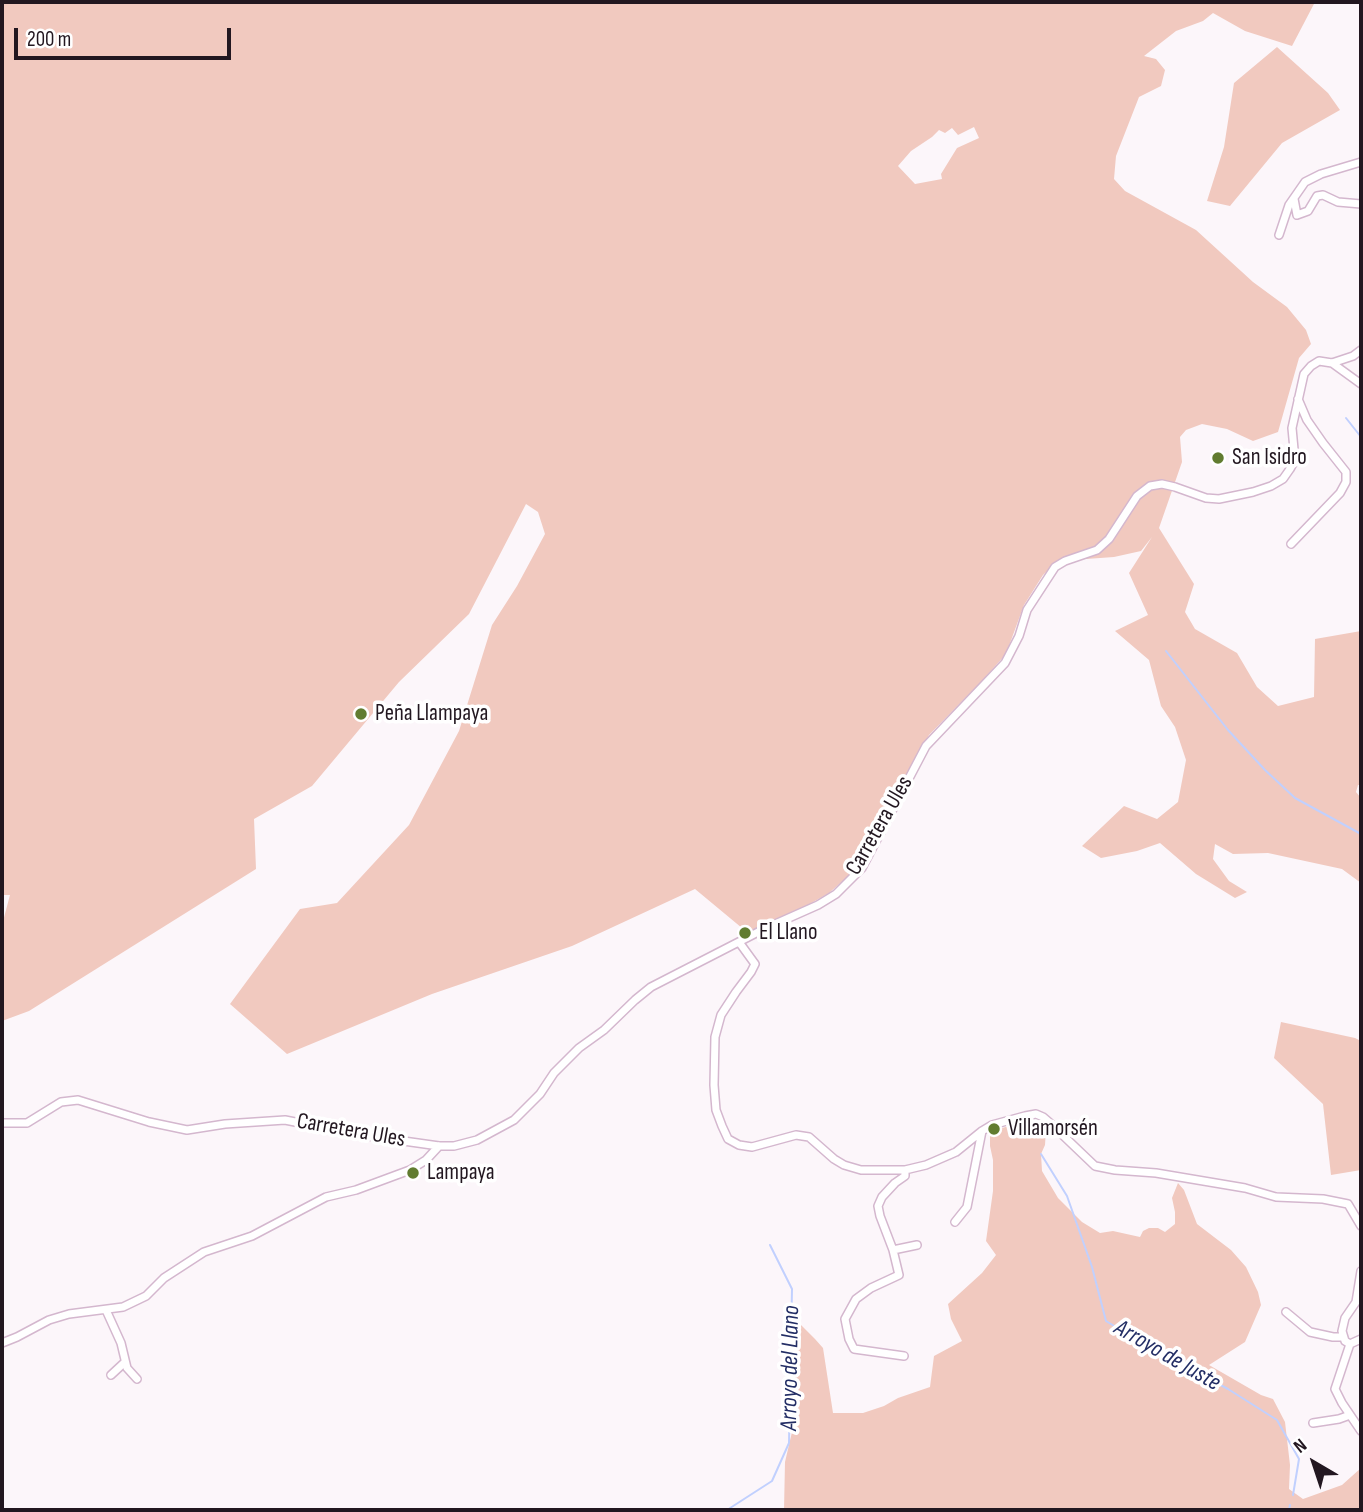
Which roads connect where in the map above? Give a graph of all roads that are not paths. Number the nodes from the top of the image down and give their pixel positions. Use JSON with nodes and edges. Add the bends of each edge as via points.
{"nodes":[{"id":1,"x":1361,"y":162,"type":"edge"},
{"id":2,"x":1294,"y":199,"type":"junction"},
{"id":3,"x":1361,"y":204,"type":"edge"},
{"id":4,"x":1279,"y":235,"type":"dead end"},
{"id":5,"x":1361,"y":350,"type":"edge"},
{"id":6,"x":1332,"y":363,"type":"junction"},
{"id":7,"x":1361,"y":384,"type":"edge"},
{"id":8,"x":1298,"y":399,"type":"junction"},
{"id":9,"x":1291,"y":544,"type":"dead end"},
{"id":10,"x":739,"y":942,"type":"junction"},
{"id":11,"x":2,"y":1123,"type":"edge"},
{"id":12,"x":982,"y":1130,"type":"junction"},
{"id":13,"x":439,"y":1146,"type":"junction"},
{"id":14,"x":905,"y":1170,"type":"junction"},
{"id":15,"x":955,"y":1222,"type":"dead end"},
{"id":16,"x":1361,"y":1226,"type":"edge"},
{"id":17,"x":917,"y":1245,"type":"dead end"},
{"id":18,"x":893,"y":1250,"type":"junction"},
{"id":19,"x":1361,"y":1271,"type":"edge"},
{"id":20,"x":106,"y":1310,"type":"junction"},
{"id":21,"x":1286,"y":1312,"type":"dead end"},
{"id":22,"x":1343,"y":1337,"type":"junction"},
{"id":23,"x":1361,"y":1339,"type":"edge"},
{"id":24,"x":2,"y":1343,"type":"edge"},
{"id":25,"x":1350,"y":1343,"type":"junction"},
{"id":26,"x":904,"y":1356,"type":"dead end"},
{"id":27,"x":125,"y":1362,"type":"junction"},
{"id":28,"x":111,"y":1375,"type":"dead end"},
{"id":29,"x":137,"y":1379,"type":"dead end"},
{"id":30,"x":1350,"y":1415,"type":"junction"},
{"id":31,"x":1313,"y":1423,"type":"dead end"},
{"id":32,"x":1361,"y":1431,"type":"edge"}],
"edges":[{"from":1,"to":2,"type":"street","via":[[1306,182]]},
{"from":2,"to":3,"type":"street","via":[[1297,215],[1308,211],[1317,196]]},
{"from":2,"to":4,"type":"street"},
{"from":5,"to":6,"type":"street","name":"Carretera Ules"},
{"from":6,"to":7,"type":"street"},
{"from":6,"to":8,"type":"street","name":"Carretera Ules","via":[[1319,361],[1311,366],[1304,374]]},
{"from":8,"to":9,"type":"street","via":[[1317,435],[1346,472],[1346,482]]},
{"from":8,"to":10,"type":"street","name":"Carretera Ules","via":[[1292,428],[1295,460],[1283,479],[1219,499],[1162,484],[1150,486],[1137,496],[1097,550],[1055,567],[1027,610],[1005,663],[926,746],[862,868],[818,905]]},
{"from":10,"to":13,"type":"street","name":"Carretera Ules","via":[[651,987],[572,1055],[514,1120],[477,1140]]},
{"from":10,"to":14,"type":"street","via":[[755,964],[721,1015],[715,1037],[716,1110],[729,1139],[752,1147],[796,1135],[810,1137],[844,1165],[862,1170]]},
{"from":11,"to":13,"type":"street","name":"Carretera Ules","via":[[27,1123],[61,1102],[78,1100],[187,1130],[285,1120]]},
{"from":12,"to":14,"type":"street","via":[[956,1152]]},
{"from":12,"to":15,"type":"street","via":[[967,1207]]},
{"from":12,"to":16,"type":"street","via":[[1036,1114],[1095,1166],[1245,1188],[1276,1197],[1348,1204]]},
{"from":13,"to":20,"type":"street","via":[[410,1170],[326,1197],[251,1236],[204,1252],[146,1296]]},
{"from":14,"to":18,"type":"street","via":[[905,1176],[878,1206]]},
{"from":17,"to":18,"type":"street"},
{"from":18,"to":26,"type":"street","via":[[899,1275],[856,1299],[845,1319],[854,1349]]},
{"from":19,"to":22,"type":"street"},
{"from":20,"to":24,"type":"street","via":[[49,1320]]},
{"from":20,"to":27,"type":"street"},
{"from":21,"to":22,"type":"street","via":[[1310,1332]]},
{"from":22,"to":25,"type":"street"},
{"from":23,"to":25,"type":"street"},
{"from":25,"to":30,"type":"street","via":[[1335,1389]]},
{"from":27,"to":28,"type":"street"},
{"from":27,"to":29,"type":"street"},
{"from":30,"to":31,"type":"street"},
{"from":30,"to":32,"type":"street"}]}
